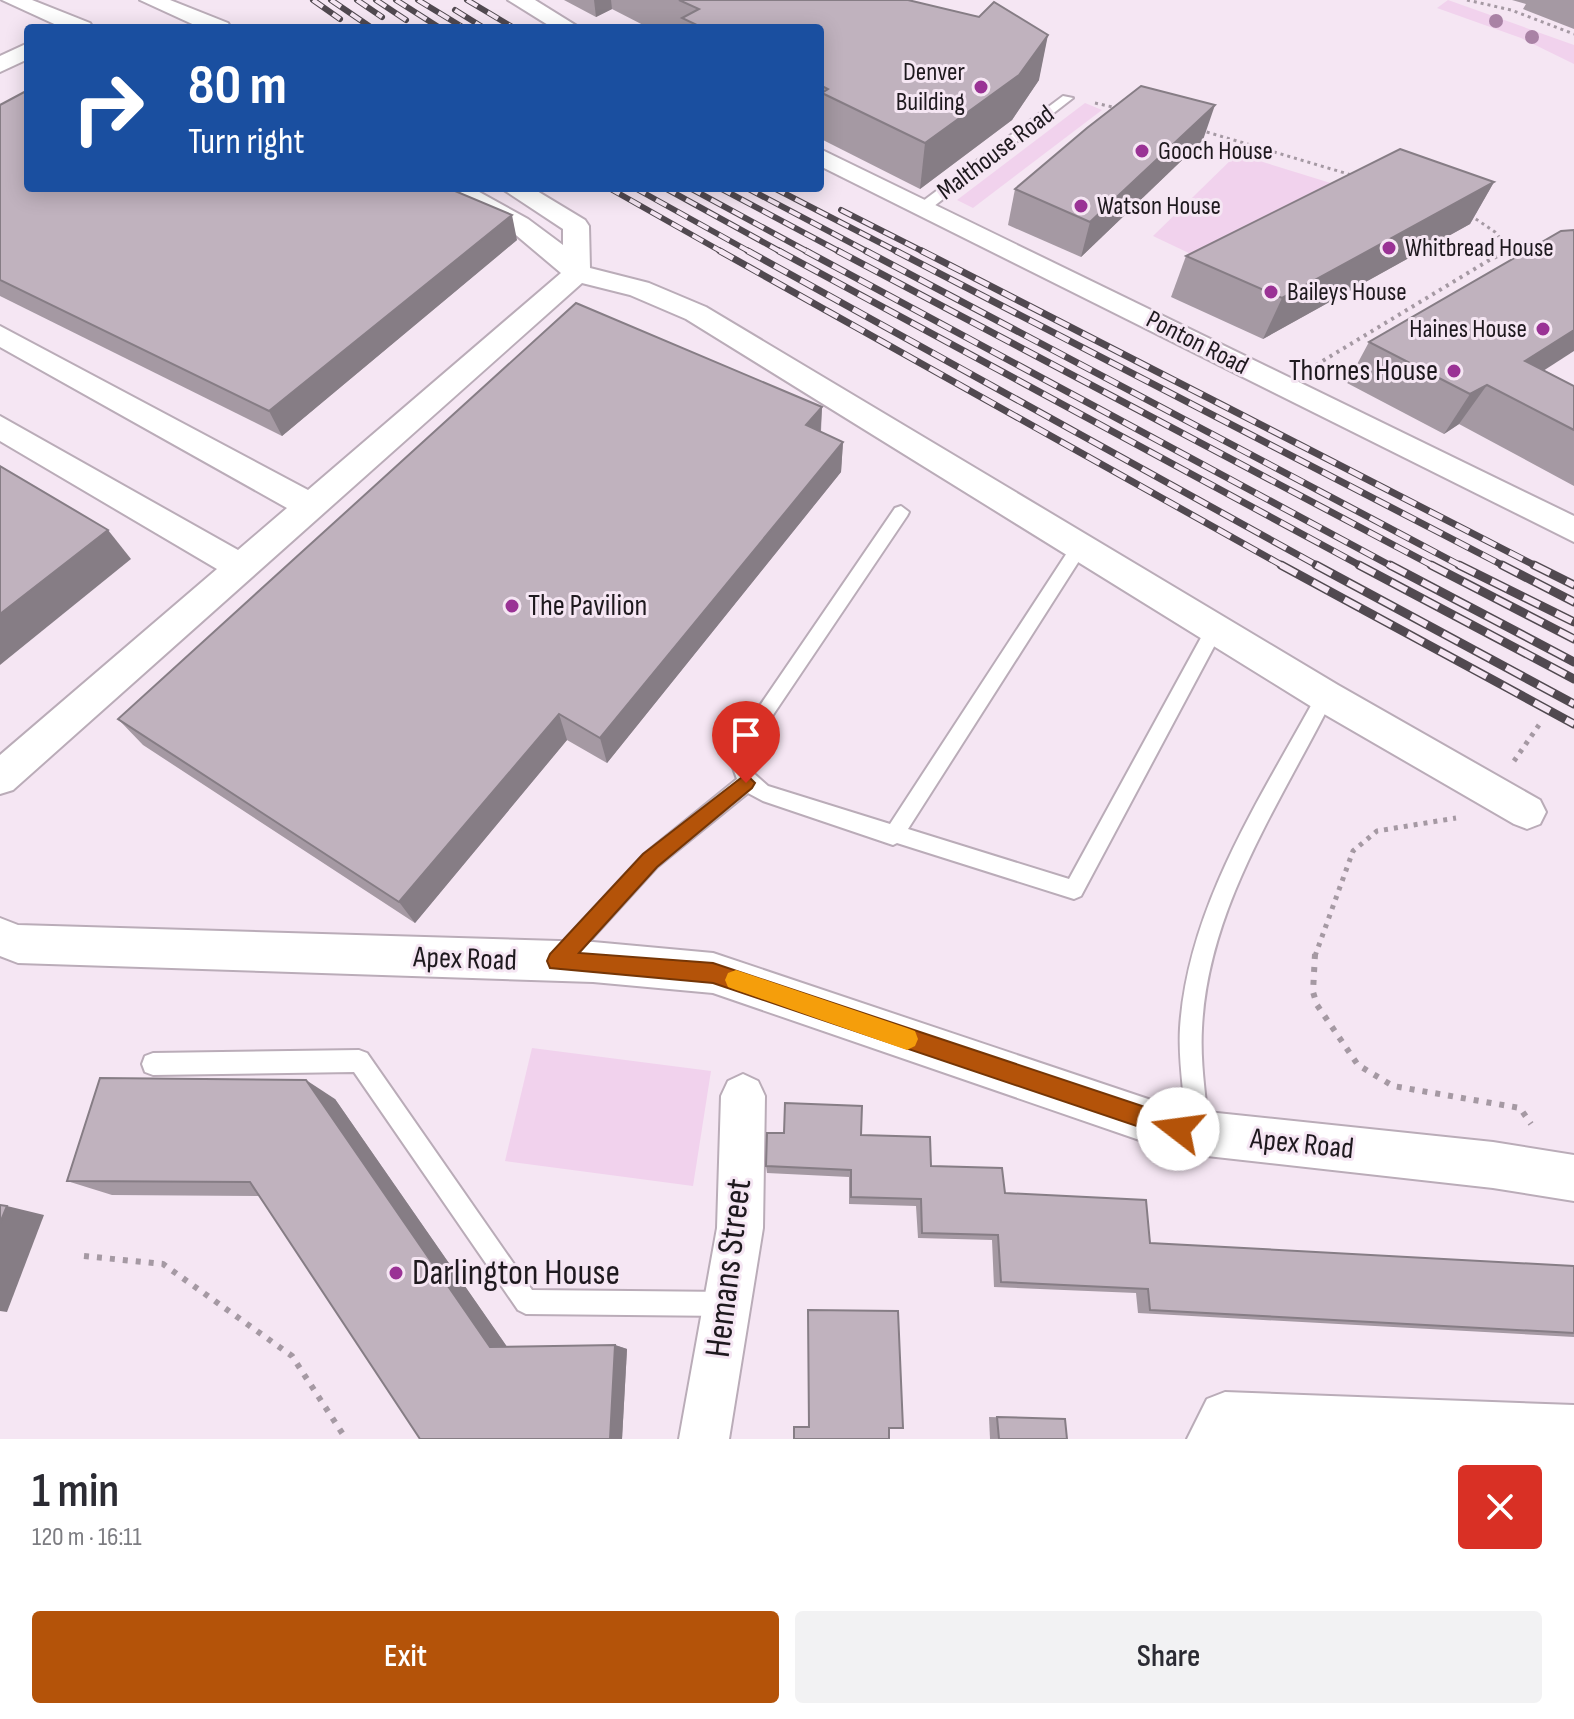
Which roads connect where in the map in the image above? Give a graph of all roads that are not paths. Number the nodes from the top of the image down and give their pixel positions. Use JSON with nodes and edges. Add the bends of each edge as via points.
{"nodes":[{"id":1,"x":13,"y":0,"type":"edge"},
{"id":2,"x":151,"y":0,"type":"edge"},
{"id":3,"x":193,"y":0,"type":"edge"},
{"id":4,"x":519,"y":0,"type":"edge"},
{"id":5,"x":68,"y":24,"type":"edge"},
{"id":6,"x":210,"y":24,"type":"edge"},
{"id":7,"x":236,"y":24,"type":"edge"},
{"id":8,"x":562,"y":24,"type":"edge"},
{"id":9,"x":24,"y":52,"type":"edge"},
{"id":10,"x":0,"y":65,"type":"edge"},
{"id":11,"x":1067,"y":98,"type":"road end"},
{"id":12,"x":824,"y":158,"type":"edge"},
{"id":13,"x":460,"y":192,"type":"edge"},
{"id":14,"x":521,"y":192,"type":"edge"},
{"id":15,"x":924,"y":207,"type":"junction"},
{"id":16,"x":577,"y":273,"type":"junction"},
{"id":17,"x":0,"y":335,"type":"edge"},
{"id":18,"x":0,"y":427,"type":"edge"},
{"id":19,"x":312,"y":507,"type":"junction"},
{"id":20,"x":901,"y":512,"type":"dead end"},
{"id":21,"x":1574,"y":530,"type":"edge"},
{"id":22,"x":1080,"y":546,"type":"junction"},
{"id":23,"x":242,"y":568,"type":"junction"},
{"id":24,"x":1215,"y":628,"type":"junction"},
{"id":25,"x":1325,"y":696,"type":"junction"},
{"id":26,"x":0,"y":778,"type":"edge"},
{"id":27,"x":746,"y":783,"type":"junction"},
{"id":28,"x":1527,"y":812,"type":"dead end"},
{"id":29,"x":893,"y":836,"type":"junction"},
{"id":30,"x":0,"y":937,"type":"edge"},
{"id":31,"x":558,"y":961,"type":"junction"},
{"id":32,"x":153,"y":1064,"type":"dead end"},
{"id":33,"x":743,"y":1096,"type":"dead end"},
{"id":34,"x":1198,"y":1133,"type":"junction"},
{"id":35,"x":1574,"y":1178,"type":"edge"},
{"id":36,"x":729,"y":1304,"type":"junction"},
{"id":37,"x":1574,"y":1430,"type":"edge"},
{"id":38,"x":704,"y":1439,"type":"edge"},
{"id":39,"x":1212,"y":1439,"type":"edge"}],
"edges":[{"from":1,"to":5,"type":"street"},
{"from":2,"to":6,"type":"street"},
{"from":3,"to":7,"type":"street"},
{"from":4,"to":8,"type":"street"},
{"from":9,"to":10,"type":"street"},
{"from":11,"to":15,"type":"lane","name":"Malthouse Road"},
{"from":12,"to":15,"type":"street","name":"Ponton Road"},
{"from":13,"to":16,"type":"street","via":[[519,221]]},
{"from":14,"to":16,"type":"street","via":[[576,226]]},
{"from":15,"to":21,"type":"street","name":"Ponton Road"},
{"from":16,"to":19,"type":"street"},
{"from":16,"to":22,"type":"street","via":[[639,289],[696,313]]},
{"from":17,"to":19,"type":"street"},
{"from":18,"to":23,"type":"street"},
{"from":19,"to":23,"type":"street"},
{"from":20,"to":27,"type":"lane","via":[[747,736],[739,751]]},
{"from":22,"to":24,"type":"street"},
{"from":22,"to":29,"type":"lane"},
{"from":23,"to":26,"type":"street"},
{"from":24,"to":25,"type":"street"},
{"from":24,"to":29,"type":"lane","via":[[1074,890]]},
{"from":25,"to":28,"type":"street"},
{"from":25,"to":34,"type":"lane","via":[[1229,883],[1202,955],[1191,1028]]},
{"from":27,"to":29,"type":"lane"},
{"from":27,"to":31,"type":"lane","via":[[650,861]]},
{"from":30,"to":31,"type":"street","name":"Apex Road","via":[[18,944]]},
{"from":31,"to":34,"type":"street","name":"Apex Road","via":[[713,973],[1157,1124]]},
{"from":32,"to":36,"type":"lane","via":[[359,1061],[526,1302]]},
{"from":33,"to":36,"type":"street","name":"Hemans Street","via":[[740,1228]]},
{"from":34,"to":35,"type":"street","name":"Apex Road"},
{"from":36,"to":38,"type":"street","name":"Hemans Street"},
{"from":37,"to":39,"type":"street","via":[[1225,1417]]}]}
